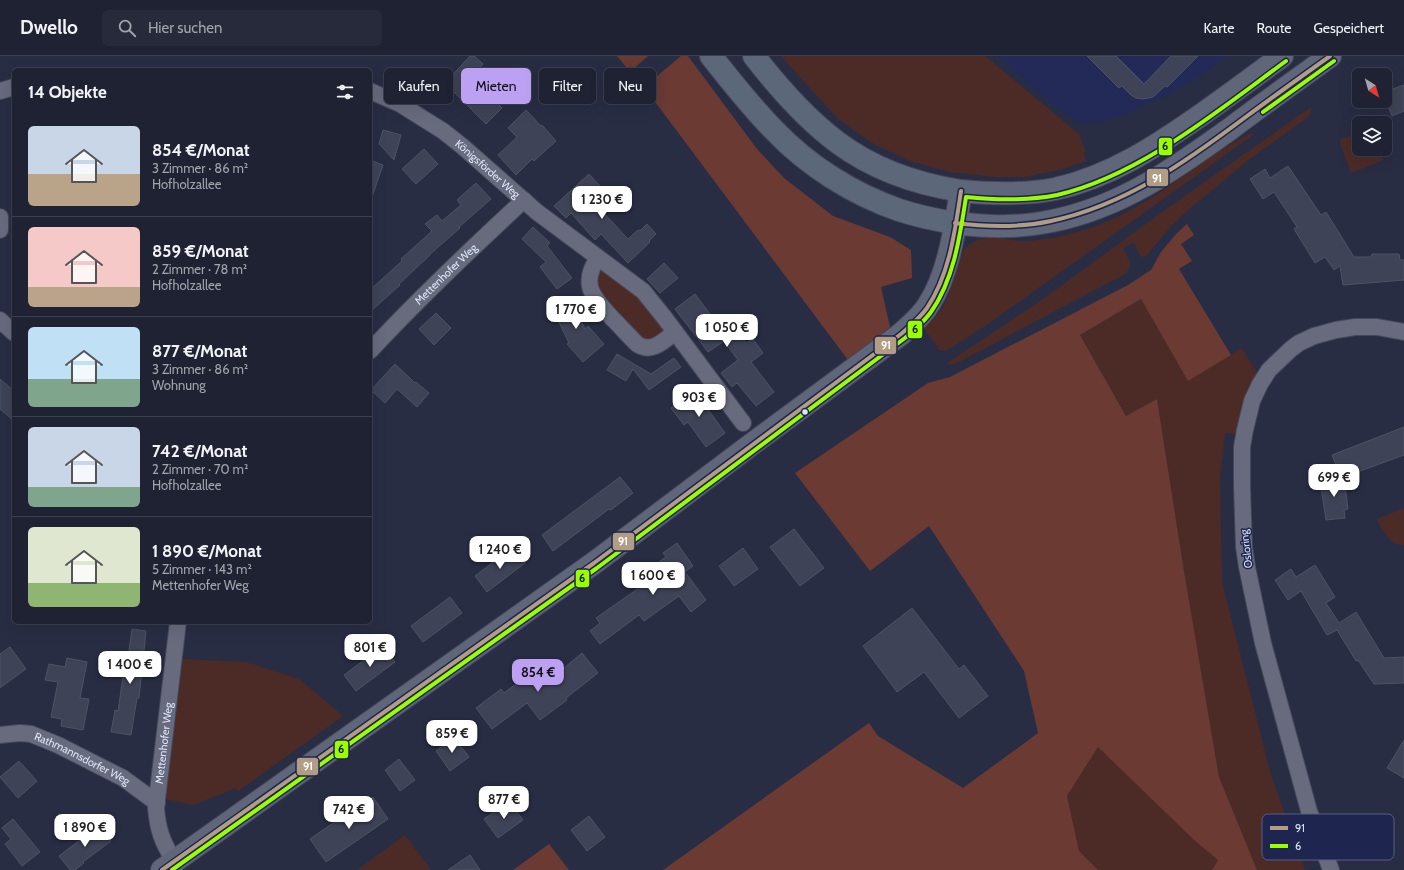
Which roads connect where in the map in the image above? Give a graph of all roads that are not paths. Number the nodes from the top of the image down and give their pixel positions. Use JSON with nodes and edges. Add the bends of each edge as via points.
{"nodes":[{"id":1,"x":711,"y":56,"type":"edge"},
{"id":2,"x":754,"y":56,"type":"edge"},
{"id":3,"x":1282,"y":56,"type":"edge"},
{"id":4,"x":1330,"y":56,"type":"edge"},
{"id":5,"x":12,"y":88,"type":"edge"},
{"id":6,"x":0,"y":91,"type":"edge"},
{"id":7,"x":372,"y":92,"type":"edge"},
{"id":8,"x":961,"y":191,"type":"junction"},
{"id":9,"x":524,"y":200,"type":"junction"},
{"id":10,"x":0,"y":217,"type":"edge"},
{"id":11,"x":955,"y":223,"type":"junction"},
{"id":12,"x":0,"y":230,"type":"edge"},
{"id":13,"x":598,"y":258,"type":"junction"},
{"id":14,"x":0,"y":320,"type":"edge"},
{"id":15,"x":12,"y":331,"type":"edge"},
{"id":16,"x":675,"y":332,"type":"junction"},
{"id":17,"x":1404,"y":332,"type":"edge"},
{"id":18,"x":372,"y":349,"type":"edge"},
{"id":19,"x":743,"y":423,"type":"dead end"},
{"id":20,"x":178,"y":624,"type":"edge"},
{"id":21,"x":0,"y":735,"type":"edge"},
{"id":22,"x":157,"y":803,"type":"junction"},
{"id":23,"x":1310,"y":814,"type":"edge"},
{"id":24,"x":1326,"y":860,"type":"edge"},
{"id":25,"x":168,"y":865,"type":"edge"},
{"id":26,"x":1330,"y":870,"type":"edge"}],
"edges":[{"from":1,"to":11,"type":"highway","via":[[774,131],[837,181],[870,199],[899,210]]},
{"from":2,"to":8,"type":"highway","via":[[804,112],[832,138],[853,152],[884,169],[912,180]]},
{"from":3,"to":8,"type":"street","via":[[1171,136],[1103,174],[1069,185],[1038,191]]},
{"from":4,"to":11,"type":"street","via":[[1183,163],[1110,204],[1064,218],[1025,225]]},
{"from":5,"to":6,"type":"street"},
{"from":7,"to":9,"type":"street","name":"Königsförder Weg","via":[[400,104],[443,131]]},
{"from":8,"to":11,"type":"street"},
{"from":9,"to":13,"type":"street","name":"Königsförder Weg"},
{"from":9,"to":18,"type":"street","name":"Mettenhofer Weg","via":[[447,272]]},
{"from":10,"to":12,"type":"street"},
{"from":11,"to":25,"type":"street","via":[[944,272],[935,295],[920,316],[901,334],[594,563]]},
{"from":13,"to":16,"type":"street","name":"Königsförder Weg","via":[[643,292]]},
{"from":13,"to":16,"type":"street","via":[[590,272],[593,296],[637,344],[644,348],[653,348]]},
{"from":14,"to":15,"type":"street"},
{"from":16,"to":19,"type":"street","name":"Königsförder Weg"},
{"from":17,"to":23,"type":"street","name":"Osloring","via":[[1377,327],[1355,327],[1314,336],[1299,343],[1269,370],[1260,384],[1252,401],[1245,430],[1242,447],[1242,486],[1247,567],[1264,643]]},
{"from":20,"to":22,"type":"street","name":"Mettenhofer Weg"},
{"from":21,"to":22,"type":"street","name":"Rathmannsdorfer Weg","via":[[31,734],[58,745],[123,778]]},
{"from":22,"to":25,"type":"street","name":"Mettenhofer Weg","via":[[157,824]]},
{"from":24,"to":26,"type":"street","name":"Osloring"}]}
